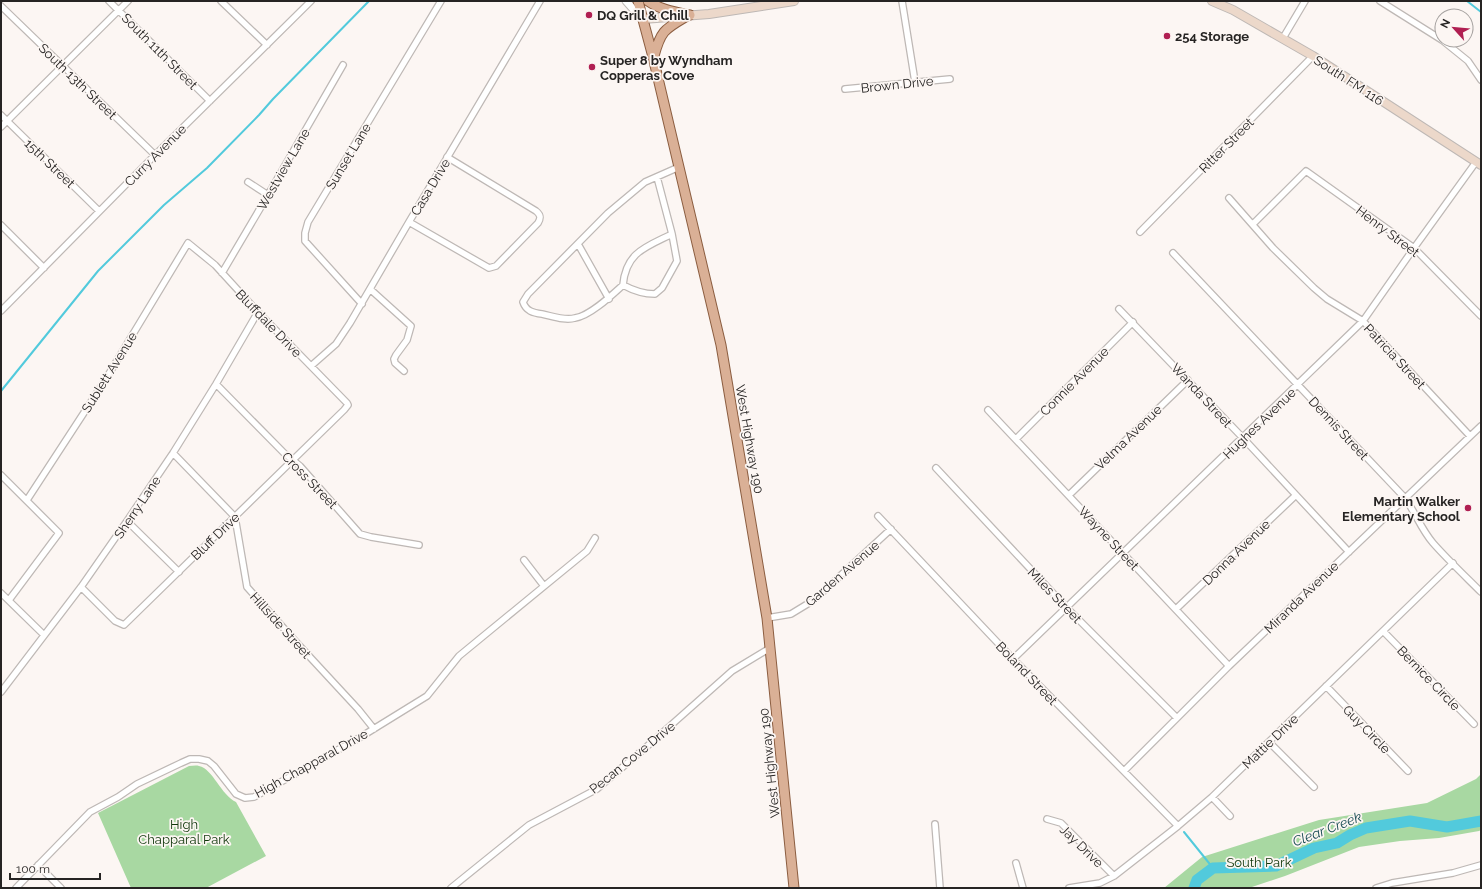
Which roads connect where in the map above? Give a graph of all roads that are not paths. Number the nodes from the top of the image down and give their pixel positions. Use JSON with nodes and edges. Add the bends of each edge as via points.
{"nodes":[{"id":1,"x":108,"y":1,"type":"edge"},
{"id":2,"x":128,"y":1,"type":"edge"},
{"id":3,"x":221,"y":1,"type":"edge"},
{"id":4,"x":311,"y":1,"type":"edge"},
{"id":5,"x":441,"y":1,"type":"edge"},
{"id":6,"x":540,"y":1,"type":"edge"},
{"id":7,"x":626,"y":1,"type":"edge"},
{"id":8,"x":638,"y":1,"type":"edge"},
{"id":9,"x":648,"y":1,"type":"edge"},
{"id":10,"x":794,"y":1,"type":"edge"},
{"id":11,"x":902,"y":1,"type":"edge"},
{"id":12,"x":1212,"y":1,"type":"edge"},
{"id":13,"x":1305,"y":1,"type":"edge"},
{"id":14,"x":1380,"y":1,"type":"edge"},
{"id":15,"x":1,"y":6,"type":"edge"},
{"id":16,"x":118,"y":10,"type":"junction"},
{"id":17,"x":690,"y":15,"type":"junction"},
{"id":18,"x":643,"y":19,"type":"junction"},
{"id":19,"x":1434,"y":35,"type":"edge"},
{"id":20,"x":1283,"y":38,"type":"junction"},
{"id":21,"x":267,"y":45,"type":"junction"},
{"id":22,"x":1452,"y":48,"type":"edge"},
{"id":23,"x":1312,"y":56,"type":"junction"},
{"id":24,"x":653,"y":57,"type":"junction"},
{"id":25,"x":62,"y":66,"type":"junction"},
{"id":26,"x":343,"y":66,"type":"dead end"},
{"id":27,"x":950,"y":79,"type":"dead end"},
{"id":28,"x":1481,"y":80,"type":"edge"},
{"id":29,"x":915,"y":82,"type":"junction"},
{"id":30,"x":845,"y":89,"type":"dead end"},
{"id":31,"x":210,"y":101,"type":"junction"},
{"id":32,"x":1,"y":115,"type":"edge"},
{"id":33,"x":7,"y":121,"type":"junction"},
{"id":34,"x":1,"y":127,"type":"edge"},
{"id":35,"x":155,"y":155,"type":"junction"},
{"id":36,"x":447,"y":157,"type":"junction"},
{"id":37,"x":1479,"y":163,"type":"edge"},
{"id":38,"x":679,"y":167,"type":"junction"},
{"id":39,"x":657,"y":177,"type":"junction"},
{"id":40,"x":248,"y":182,"type":"dead end"},
{"id":41,"x":268,"y":196,"type":"junction"},
{"id":42,"x":1228,"y":198,"type":"dead end"},
{"id":43,"x":99,"y":211,"type":"junction"},
{"id":44,"x":409,"y":222,"type":"junction"},
{"id":45,"x":1254,"y":224,"type":"junction"},
{"id":46,"x":1,"y":225,"type":"edge"},
{"id":47,"x":1140,"y":232,"type":"dead end"},
{"id":48,"x":672,"y":234,"type":"junction"},
{"id":49,"x":188,"y":243,"type":"joint"},
{"id":50,"x":578,"y":244,"type":"junction"},
{"id":51,"x":1414,"y":248,"type":"junction"},
{"id":52,"x":1173,"y":253,"type":"dead end"},
{"id":53,"x":44,"y":268,"type":"junction"},
{"id":54,"x":222,"y":273,"type":"junction"},
{"id":55,"x":623,"y":285,"type":"junction"},
{"id":56,"x":370,"y":289,"type":"junction"},
{"id":57,"x":609,"y":299,"type":"junction"},
{"id":58,"x":362,"y":304,"type":"junction"},
{"id":59,"x":1120,"y":309,"type":"dead end"},
{"id":60,"x":1,"y":311,"type":"edge"},
{"id":61,"x":258,"y":312,"type":"junction"},
{"id":62,"x":1481,"y":316,"type":"edge"},
{"id":63,"x":1363,"y":321,"type":"junction"},
{"id":64,"x":1132,"y":322,"type":"junction"},
{"id":65,"x":312,"y":366,"type":"junction"},
{"id":66,"x":404,"y":371,"type":"dead end"},
{"id":67,"x":1188,"y":380,"type":"junction"},
{"id":68,"x":216,"y":384,"type":"junction"},
{"id":69,"x":1298,"y":385,"type":"junction"},
{"id":70,"x":348,"y":405,"type":"joint"},
{"id":71,"x":988,"y":410,"type":"dead end"},
{"id":72,"x":1481,"y":426,"type":"edge"},
{"id":73,"x":1470,"y":436,"type":"junction"},
{"id":74,"x":1243,"y":438,"type":"junction"},
{"id":75,"x":1016,"y":439,"type":"junction"},
{"id":76,"x":173,"y":453,"type":"junction"},
{"id":77,"x":293,"y":460,"type":"junction"},
{"id":78,"x":936,"y":468,"type":"dead end"},
{"id":79,"x":1,"y":475,"type":"edge"},
{"id":80,"x":1069,"y":495,"type":"junction"},
{"id":81,"x":1296,"y":495,"type":"junction"},
{"id":82,"x":1405,"y":498,"type":"junction"},
{"id":83,"x":27,"y":500,"type":"junction"},
{"id":84,"x":878,"y":516,"type":"dead end"},
{"id":85,"x":235,"y":517,"type":"junction"},
{"id":86,"x":127,"y":521,"type":"junction"},
{"id":87,"x":891,"y":529,"type":"junction"},
{"id":88,"x":595,"y":538,"type":"dead end"},
{"id":89,"x":419,"y":545,"type":"dead end"},
{"id":90,"x":1349,"y":552,"type":"junction"},
{"id":91,"x":1123,"y":553,"type":"junction"},
{"id":92,"x":524,"y":560,"type":"dead end"},
{"id":93,"x":1453,"y":563,"type":"junction"},
{"id":94,"x":179,"y":572,"type":"junction"},
{"id":95,"x":544,"y":586,"type":"junction"},
{"id":96,"x":80,"y":587,"type":"junction"},
{"id":97,"x":1481,"y":592,"type":"edge"},
{"id":98,"x":1,"y":593,"type":"edge"},
{"id":99,"x":9,"y":600,"type":"junction"},
{"id":100,"x":1066,"y":607,"type":"junction"},
{"id":101,"x":1176,"y":609,"type":"junction"},
{"id":102,"x":767,"y":618,"type":"junction"},
{"id":103,"x":1383,"y":631,"type":"junction"},
{"id":104,"x":44,"y":635,"type":"junction"},
{"id":105,"x":770,"y":648,"type":"junction"},
{"id":106,"x":1013,"y":659,"type":"junction"},
{"id":107,"x":1229,"y":666,"type":"junction"},
{"id":108,"x":1326,"y":686,"type":"junction"},
{"id":109,"x":1,"y":692,"type":"edge"},
{"id":110,"x":1177,"y":718,"type":"junction"},
{"id":111,"x":1474,"y":724,"type":"dead end"},
{"id":112,"x":374,"y":728,"type":"junction"},
{"id":113,"x":1269,"y":742,"type":"junction"},
{"id":114,"x":1124,"y":771,"type":"junction"},
{"id":115,"x":1408,"y":771,"type":"dead end"},
{"id":116,"x":1314,"y":788,"type":"dead end"},
{"id":117,"x":1212,"y":797,"type":"junction"},
{"id":118,"x":1230,"y":816,"type":"dead end"},
{"id":119,"x":1047,"y":819,"type":"dead end"},
{"id":120,"x":935,"y":824,"type":"dead end"},
{"id":121,"x":1178,"y":826,"type":"junction"},
{"id":122,"x":1016,"y":863,"type":"dead end"},
{"id":123,"x":38,"y":865,"type":"junction"},
{"id":124,"x":1481,"y":865,"type":"edge"},
{"id":125,"x":1114,"y":876,"type":"junction"},
{"id":126,"x":16,"y":888,"type":"edge"},
{"id":127,"x":61,"y":888,"type":"edge"},
{"id":128,"x":451,"y":888,"type":"edge"},
{"id":129,"x":794,"y":888,"type":"edge"},
{"id":130,"x":940,"y":888,"type":"edge"},
{"id":131,"x":1023,"y":888,"type":"edge"},
{"id":132,"x":1069,"y":888,"type":"edge"},
{"id":133,"x":1376,"y":888,"type":"edge"}],
"edges":[{"from":1,"to":16,"type":"street","name":"South 11th Street"},
{"from":2,"to":16,"type":"street"},
{"from":3,"to":21,"type":"street"},
{"from":4,"to":21,"type":"street","name":"Curry Avenue"},
{"from":5,"to":58,"type":"street","name":"Sunset Lane","via":[[308,222],[305,233],[305,241]]},
{"from":6,"to":36,"type":"street","name":"Casa Drive"},
{"from":7,"to":18,"type":"street"},
{"from":8,"to":18,"type":"main road","name":"West Highway 190"},
{"from":9,"to":17,"type":"main road","via":[[659,8]]},
{"from":10,"to":17,"type":"main road"},
{"from":11,"to":29,"type":"street"},
{"from":12,"to":20,"type":"main road","name":"South FM 116"},
{"from":13,"to":20,"type":"street"},
{"from":14,"to":19,"type":"street"},
{"from":15,"to":25,"type":"street","name":"South 13th Street"},
{"from":16,"to":25,"type":"street"},
{"from":16,"to":31,"type":"street","name":"South 11th Street"},
{"from":17,"to":18,"type":"main road"},
{"from":17,"to":24,"type":"main road","via":[[664,30]]},
{"from":18,"to":24,"type":"main road","name":"West Highway 190"},
{"from":20,"to":23,"type":"main road","name":"South FM 116"},
{"from":21,"to":31,"type":"street","name":"Curry Avenue"},
{"from":22,"to":28,"type":"street","via":[[1468,61]]},
{"from":23,"to":37,"type":"main road","name":"South FM 116"},
{"from":23,"to":47,"type":"street","name":"Ritter Street"},
{"from":24,"to":38,"type":"main road","name":"West Highway 190"},
{"from":25,"to":33,"type":"street"},
{"from":25,"to":35,"type":"street","name":"South 13th Street"},
{"from":26,"to":41,"type":"street","name":"Westview Lane"},
{"from":27,"to":29,"type":"street","name":"Brown Drive"},
{"from":29,"to":30,"type":"street","name":"Brown Drive"},
{"from":31,"to":35,"type":"street","name":"Curry Avenue"},
{"from":32,"to":33,"type":"street","name":"15th Street"},
{"from":33,"to":34,"type":"street"},
{"from":33,"to":43,"type":"street","name":"15th Street"},
{"from":35,"to":43,"type":"street","name":"Curry Avenue"},
{"from":36,"to":44,"type":"street","name":"Casa Drive"},
{"from":36,"to":44,"type":"street","via":[[536,211],[541,216],[538,223],[496,266],[489,268]]},
{"from":37,"to":51,"type":"street","name":"Hughes Avenue"},
{"from":38,"to":39,"type":"street"},
{"from":38,"to":102,"type":"main road","name":"West Highway 190","via":[[721,345]]},
{"from":39,"to":48,"type":"street"},
{"from":39,"to":50,"type":"street","via":[[645,182],[608,213]]},
{"from":40,"to":41,"type":"street"},
{"from":41,"to":54,"type":"street","name":"Westview Lane"},
{"from":42,"to":45,"type":"street","name":"Patricia Street"},
{"from":43,"to":53,"type":"street","name":"Curry Avenue"},
{"from":44,"to":56,"type":"street","name":"Casa Drive"},
{"from":45,"to":51,"type":"street","name":"Henry Street","via":[[1306,171]]},
{"from":45,"to":63,"type":"street","name":"Patricia Street","via":[[1273,248],[1314,288]]},
{"from":46,"to":53,"type":"street"},
{"from":48,"to":55,"type":"street","via":[[643,248],[628,263]]},
{"from":48,"to":55,"type":"street","via":[[677,261],[662,288],[655,294],[647,294]]},
{"from":49,"to":54,"type":"street","name":"Bluffdale Drive"},
{"from":49,"to":83,"type":"street","name":"Sublett Avenue","via":[[104,382]]},
{"from":50,"to":57,"type":"street"},
{"from":50,"to":57,"type":"street","via":[[528,294],[523,302],[525,307],[532,313],[568,319],[577,318]]},
{"from":51,"to":62,"type":"street","name":"Henry Street"},
{"from":51,"to":63,"type":"street","name":"Hughes Avenue"},
{"from":52,"to":69,"type":"street","name":"Dennis Street"},
{"from":53,"to":60,"type":"street","name":"Curry Avenue"},
{"from":54,"to":61,"type":"street","name":"Bluffdale Drive"},
{"from":55,"to":57,"type":"street"},
{"from":56,"to":58,"type":"street","name":"Casa Drive"},
{"from":56,"to":66,"type":"street","via":[[411,326],[394,359]]},
{"from":58,"to":65,"type":"street","name":"Casa Drive","via":[[336,344]]},
{"from":59,"to":64,"type":"street","name":"Wanda Street"},
{"from":61,"to":65,"type":"street","name":"Bluffdale Drive"},
{"from":61,"to":68,"type":"street","name":"Sherry Lane"},
{"from":63,"to":69,"type":"street","name":"Hughes Avenue"},
{"from":63,"to":73,"type":"street","name":"Patricia Street"},
{"from":64,"to":67,"type":"street","name":"Wanda Street"},
{"from":64,"to":75,"type":"street","name":"Connie Avenue"},
{"from":65,"to":70,"type":"street","name":"Bluffdale Drive"},
{"from":67,"to":74,"type":"street","name":"Wanda Street"},
{"from":67,"to":80,"type":"street","name":"Velma Avenue"},
{"from":68,"to":76,"type":"street","name":"Sherry Lane"},
{"from":68,"to":77,"type":"street","name":"Cross Street"},
{"from":69,"to":74,"type":"street","name":"Hughes Avenue"},
{"from":69,"to":82,"type":"street","name":"Dennis Street"},
{"from":70,"to":77,"type":"street","name":"Bluff Drive"},
{"from":71,"to":75,"type":"street","name":"Wayne Street"},
{"from":72,"to":73,"type":"street","name":"Miranda Avenue"},
{"from":73,"to":82,"type":"street","name":"Miranda Avenue"},
{"from":74,"to":81,"type":"street","name":"Wanda Street"},
{"from":74,"to":91,"type":"street","name":"Hughes Avenue"},
{"from":75,"to":80,"type":"street","name":"Wayne Street"},
{"from":76,"to":85,"type":"street"},
{"from":76,"to":86,"type":"street","name":"Sherry Lane"},
{"from":77,"to":85,"type":"street","name":"Bluff Drive"},
{"from":77,"to":89,"type":"street","name":"Cross Street","via":[[360,534]]},
{"from":78,"to":100,"type":"street","name":"Miles Street"},
{"from":79,"to":83,"type":"street"},
{"from":80,"to":91,"type":"street","name":"Wayne Street"},
{"from":81,"to":90,"type":"street","name":"Wanda Street"},
{"from":81,"to":101,"type":"street","name":"Donna Avenue"},
{"from":82,"to":90,"type":"street","name":"Miranda Avenue"},
{"from":82,"to":93,"type":"street","name":"Dennis Street","via":[[1421,527]]},
{"from":83,"to":99,"type":"street","via":[[59,533]]},
{"from":84,"to":87,"type":"street","name":"Boland Street"},
{"from":85,"to":94,"type":"street","name":"Bluff Drive"},
{"from":85,"to":112,"type":"street","name":"Hillside Street","via":[[247,587]]},
{"from":86,"to":94,"type":"street"},
{"from":86,"to":96,"type":"street","name":"Sherry Lane"},
{"from":87,"to":102,"type":"street","name":"Garden Avenue","via":[[814,600],[791,614]]},
{"from":87,"to":106,"type":"street","name":"Boland Street"},
{"from":88,"to":95,"type":"street","name":"High Chapparal Drive","via":[[587,551]]},
{"from":90,"to":107,"type":"street","name":"Miranda Avenue"},
{"from":91,"to":100,"type":"street","name":"Hughes Avenue"},
{"from":91,"to":101,"type":"street","name":"Wayne Street"},
{"from":92,"to":95,"type":"street"},
{"from":93,"to":97,"type":"street","name":"Dennis Street"},
{"from":93,"to":103,"type":"street","name":"Mattie Drive"},
{"from":94,"to":96,"type":"street","name":"Bluff Drive","via":[[124,625],[115,621]]},
{"from":95,"to":112,"type":"street","name":"High Chapparal Drive","via":[[459,656],[427,696]]},
{"from":96,"to":104,"type":"street","name":"Sherry Lane"},
{"from":98,"to":99,"type":"street"},
{"from":99,"to":104,"type":"street"},
{"from":100,"to":106,"type":"street","name":"Hughes Avenue"},
{"from":100,"to":110,"type":"street","name":"Miles Street"},
{"from":101,"to":107,"type":"street","name":"Wayne Street"},
{"from":102,"to":105,"type":"main road","name":"West Highway 190"},
{"from":103,"to":108,"type":"street","name":"Mattie Drive"},
{"from":103,"to":111,"type":"street","name":"Bernice Circle"},
{"from":104,"to":109,"type":"street","name":"Sherry Lane"},
{"from":105,"to":128,"type":"street","name":"Pecan Cove Drive","via":[[732,671],[597,789],[529,825]]},
{"from":105,"to":129,"type":"main road","name":"West Highway 190"},
{"from":106,"to":114,"type":"street","name":"Boland Street"},
{"from":107,"to":110,"type":"street","name":"Miranda Avenue"},
{"from":108,"to":113,"type":"street","name":"Mattie Drive"},
{"from":108,"to":115,"type":"street","name":"Guy Circle"},
{"from":110,"to":114,"type":"street","name":"Miranda Avenue"},
{"from":112,"to":123,"type":"street","name":"High Chapparal Drive","via":[[254,797],[241,797],[233,792],[214,766],[208,762],[199,759],[180,762],[90,812]]},
{"from":113,"to":116,"type":"street"},
{"from":113,"to":117,"type":"street","name":"Mattie Drive"},
{"from":114,"to":121,"type":"street","name":"Boland Street"},
{"from":117,"to":118,"type":"street"},
{"from":117,"to":121,"type":"street","name":"Mattie Drive"},
{"from":119,"to":125,"type":"street","name":"Jay Drive","via":[[1061,823]]},
{"from":120,"to":130,"type":"street"},
{"from":121,"to":125,"type":"street","name":"Mattie Drive"},
{"from":122,"to":131,"type":"street"},
{"from":123,"to":126,"type":"street","name":"High Chapparal Drive"},
{"from":123,"to":127,"type":"street"},
{"from":124,"to":133,"type":"street"},
{"from":125,"to":132,"type":"street","name":"Mattie Drive","via":[[1100,883]]}]}
